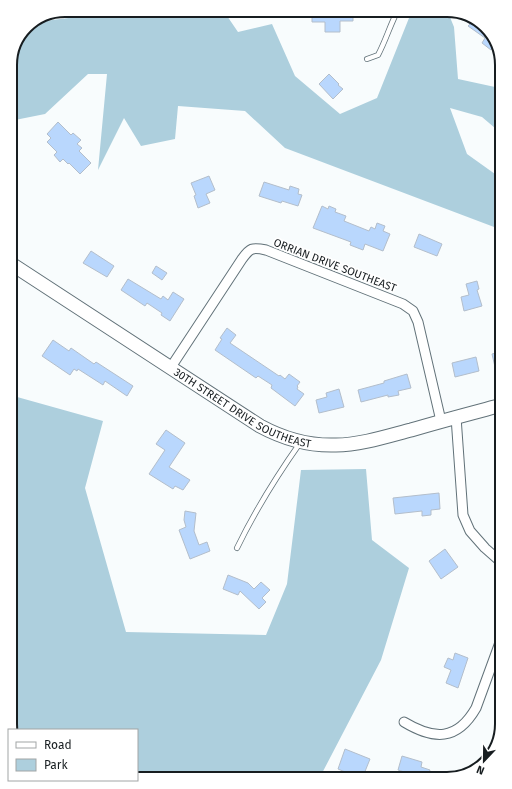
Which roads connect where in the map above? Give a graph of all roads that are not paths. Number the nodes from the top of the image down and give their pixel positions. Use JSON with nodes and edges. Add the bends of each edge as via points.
{"nodes":[{"id":1,"x":395,"y":17,"type":"edge"},
{"id":2,"x":367,"y":59,"type":"dead end"},
{"id":3,"x":17,"y":268,"type":"edge"},
{"id":4,"x":171,"y":367,"type":"junction"},
{"id":5,"x":495,"y":407,"type":"edge"},
{"id":6,"x":456,"y":417,"type":"junction"},
{"id":7,"x":441,"y":421,"type":"junction"},
{"id":8,"x":301,"y":442,"type":"junction"},
{"id":9,"x":237,"y":548,"type":"dead end"},
{"id":10,"x":495,"y":557,"type":"edge"},
{"id":11,"x":495,"y":656,"type":"edge"},
{"id":12,"x":404,"y":722,"type":"dead end"}],
"edges":[{"from":1,"to":2,"type":"lane","via":[[378,55]]},
{"from":3,"to":4,"type":"main road","name":"30TH STREET DRIVE SOUTHEAST"},
{"from":4,"to":7,"type":"street","name":"ORRIAN DRIVE SOUTHEAST","via":[[248,251],[255,248],[266,250],[403,304],[413,311],[418,322]]},
{"from":4,"to":8,"type":"main road","name":"30TH STREET DRIVE SOUTHEAST","via":[[260,426]]},
{"from":5,"to":6,"type":"main road","name":"30TH STREET DRIVE SOUTHEAST"},
{"from":6,"to":7,"type":"main road","name":"30TH STREET DRIVE SOUTHEAST"},
{"from":6,"to":10,"type":"street","via":[[463,515],[470,531]]},
{"from":7,"to":8,"type":"main road","name":"30TH STREET DRIVE SOUTHEAST","via":[[351,444]]},
{"from":8,"to":9,"type":"lane","via":[[269,490]]},
{"from":11,"to":12,"type":"street","via":[[476,708],[461,727],[449,734],[435,735],[419,731]]}]}
